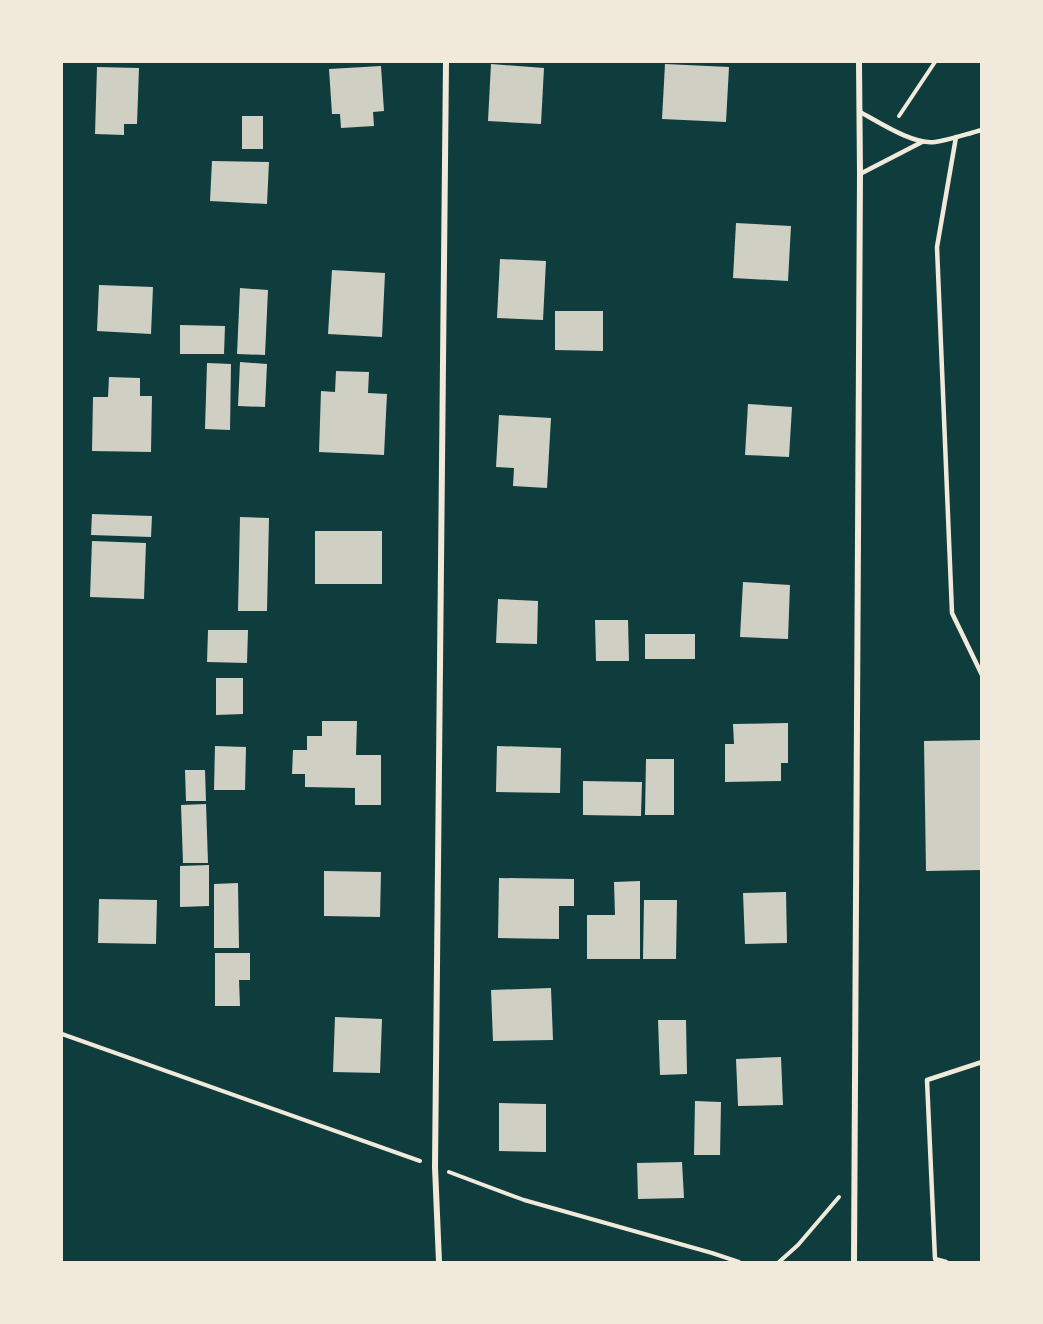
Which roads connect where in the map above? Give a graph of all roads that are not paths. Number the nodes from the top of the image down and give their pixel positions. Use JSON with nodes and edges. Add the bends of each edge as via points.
{"nodes":[{"id":1,"x":446,"y":62,"type":"edge"},
{"id":2,"x":859,"y":62,"type":"edge"},
{"id":3,"x":860,"y":112,"type":"junction"},
{"id":4,"x":981,"y":130,"type":"edge"},
{"id":5,"x":956,"y":136,"type":"junction"},
{"id":6,"x":922,"y":142,"type":"junction"},
{"id":7,"x":860,"y":174,"type":"junction"},
{"id":8,"x":981,"y":675,"type":"edge"},
{"id":9,"x":981,"y":1062,"type":"edge"},
{"id":10,"x":439,"y":1263,"type":"edge"},
{"id":11,"x":854,"y":1263,"type":"edge"},
{"id":12,"x":946,"y":1263,"type":"edge"}],
"edges":[{"from":1,"to":10,"type":"street","via":[[435,1167]]},
{"from":2,"to":3,"type":"street"},
{"from":3,"to":6,"type":"lane"},
{"from":3,"to":7,"type":"street"},
{"from":4,"to":5,"type":"lane"},
{"from":5,"to":6,"type":"lane"},
{"from":5,"to":8,"type":"lane","via":[[937,247],[952,613]]},
{"from":6,"to":7,"type":"lane"},
{"from":7,"to":11,"type":"street"},
{"from":9,"to":12,"type":"lane","via":[[927,1080],[935,1259]]}]}
